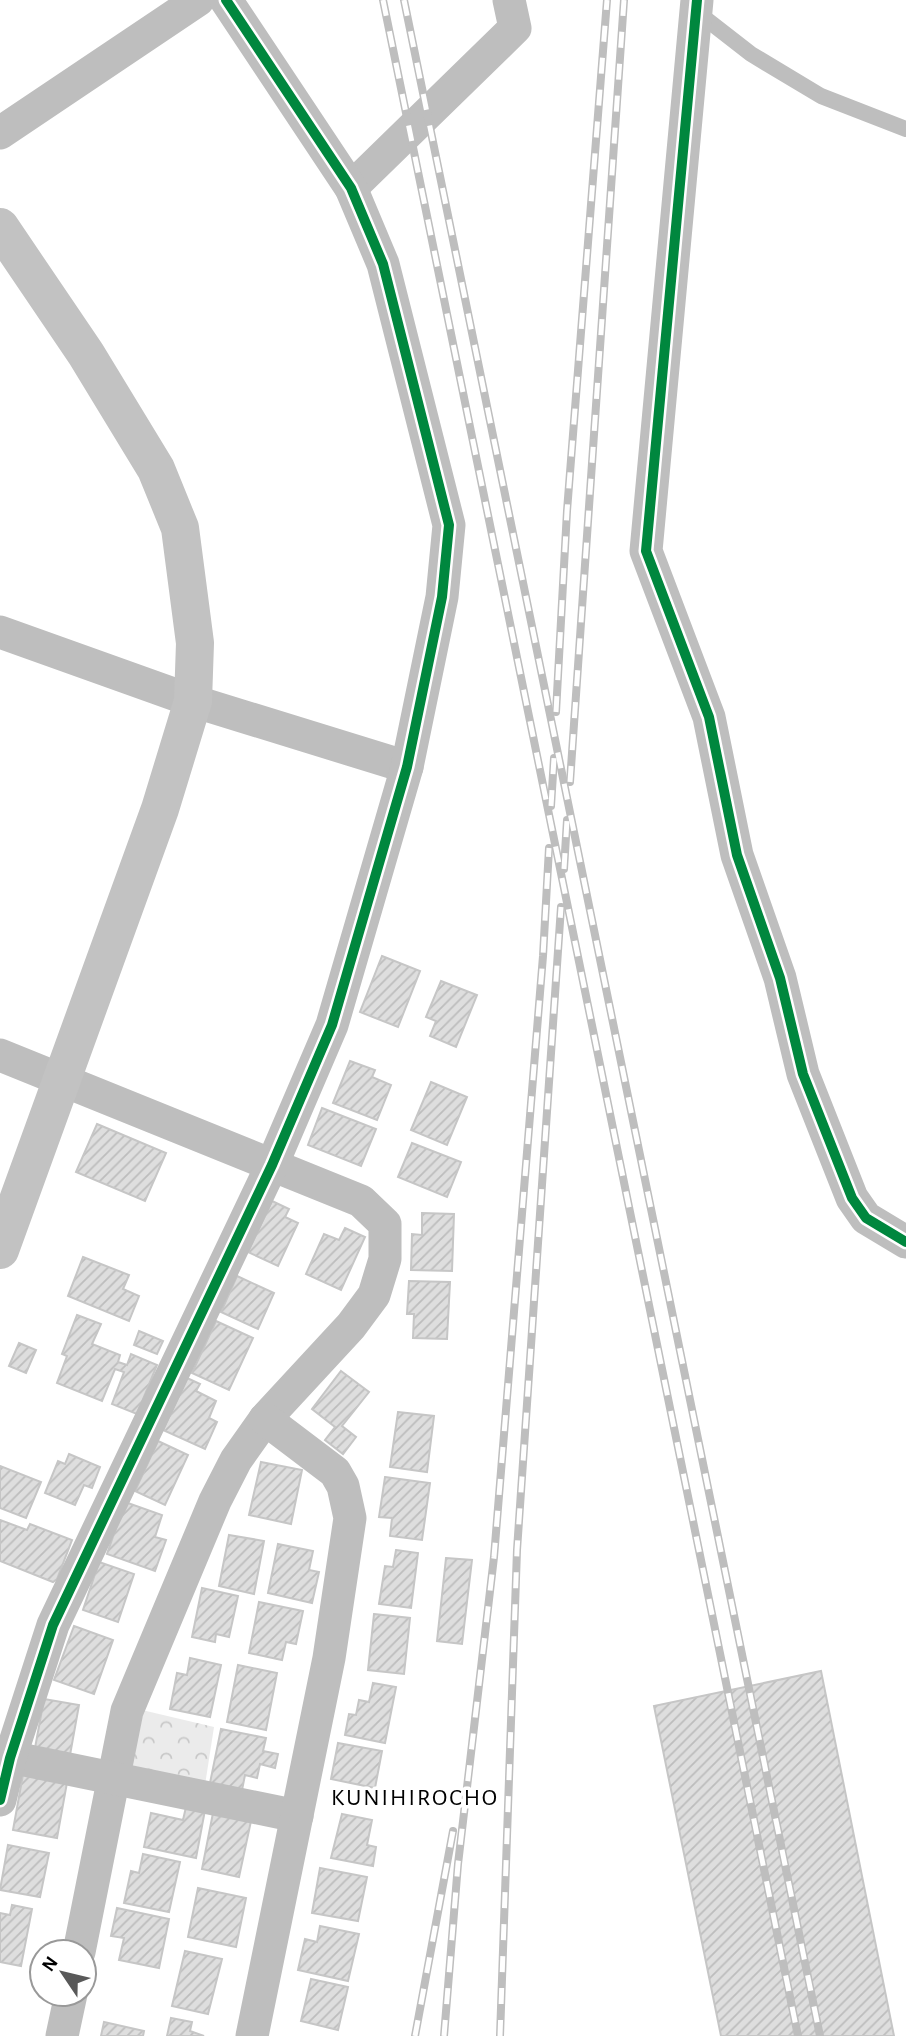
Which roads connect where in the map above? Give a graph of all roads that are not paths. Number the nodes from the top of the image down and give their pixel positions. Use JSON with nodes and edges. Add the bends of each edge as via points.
{"nodes":[{"id":1,"x":198,"y":0,"type":"edge"},
{"id":2,"x":226,"y":0,"type":"edge"},
{"id":3,"x":509,"y":0,"type":"edge"},
{"id":4,"x":697,"y":6,"type":"edge"},
{"id":5,"x":906,"y":129,"type":"edge"},
{"id":6,"x":0,"y":134,"type":"edge"},
{"id":7,"x":351,"y":188,"type":"junction"},
{"id":8,"x":0,"y":227,"type":"edge"},
{"id":9,"x":0,"y":632,"type":"edge"},
{"id":10,"x":193,"y":701,"type":"junction"},
{"id":11,"x":407,"y":767,"type":"junction"},
{"id":12,"x":0,"y":1055,"type":"edge"},
{"id":13,"x":64,"y":1080,"type":"junction"},
{"id":14,"x":272,"y":1165,"type":"junction"},
{"id":15,"x":906,"y":1242,"type":"edge"},
{"id":16,"x":0,"y":1250,"type":"edge"},
{"id":17,"x":265,"y":1419,"type":"junction"},
{"id":18,"x":5,"y":1756,"type":"edge"},
{"id":19,"x":113,"y":1778,"type":"junction"},
{"id":20,"x":0,"y":1800,"type":"edge"},
{"id":21,"x":297,"y":1816,"type":"junction"},
{"id":22,"x":82,"y":1938,"type":"edge"},
{"id":23,"x":68,"y":2008,"type":"edge"},
{"id":24,"x":62,"y":2036,"type":"edge"},
{"id":25,"x":252,"y":2036,"type":"edge"}],
"edges":[{"from":1,"to":6,"type":"street"},
{"from":2,"to":7,"type":"street"},
{"from":3,"to":7,"type":"street","via":[[515,29]]},
{"from":4,"to":5,"type":"lane","via":[[751,54],[821,96]]},
{"from":4,"to":15,"type":"street","via":[[646,551],[709,718],[737,855],[780,978],[803,1074],[852,1198],[866,1218]]},
{"from":7,"to":11,"type":"street","via":[[383,264],[449,526],[442,597]]},
{"from":8,"to":10,"type":"street","via":[[86,354],[161,481],[180,528],[190,592],[195,643]]},
{"from":9,"to":10,"type":"street"},
{"from":10,"to":11,"type":"street"},
{"from":10,"to":13,"type":"street"},
{"from":11,"to":14,"type":"street","via":[[332,1025]]},
{"from":12,"to":13,"type":"street"},
{"from":13,"to":14,"type":"street"},
{"from":13,"to":16,"type":"street"},
{"from":14,"to":17,"type":"street","via":[[361,1202],[385,1224],[385,1259],[374,1295],[351,1326]]},
{"from":14,"to":18,"type":"street","via":[[53,1625]]},
{"from":17,"to":19,"type":"street","via":[[215,1501],[127,1711]]},
{"from":17,"to":21,"type":"street","via":[[335,1472],[350,1518],[329,1658]]},
{"from":18,"to":19,"type":"street"},
{"from":18,"to":20,"type":"street"},
{"from":19,"to":21,"type":"street"},
{"from":19,"to":22,"type":"street"},
{"from":21,"to":25,"type":"street"},
{"from":23,"to":24,"type":"street"}]}
